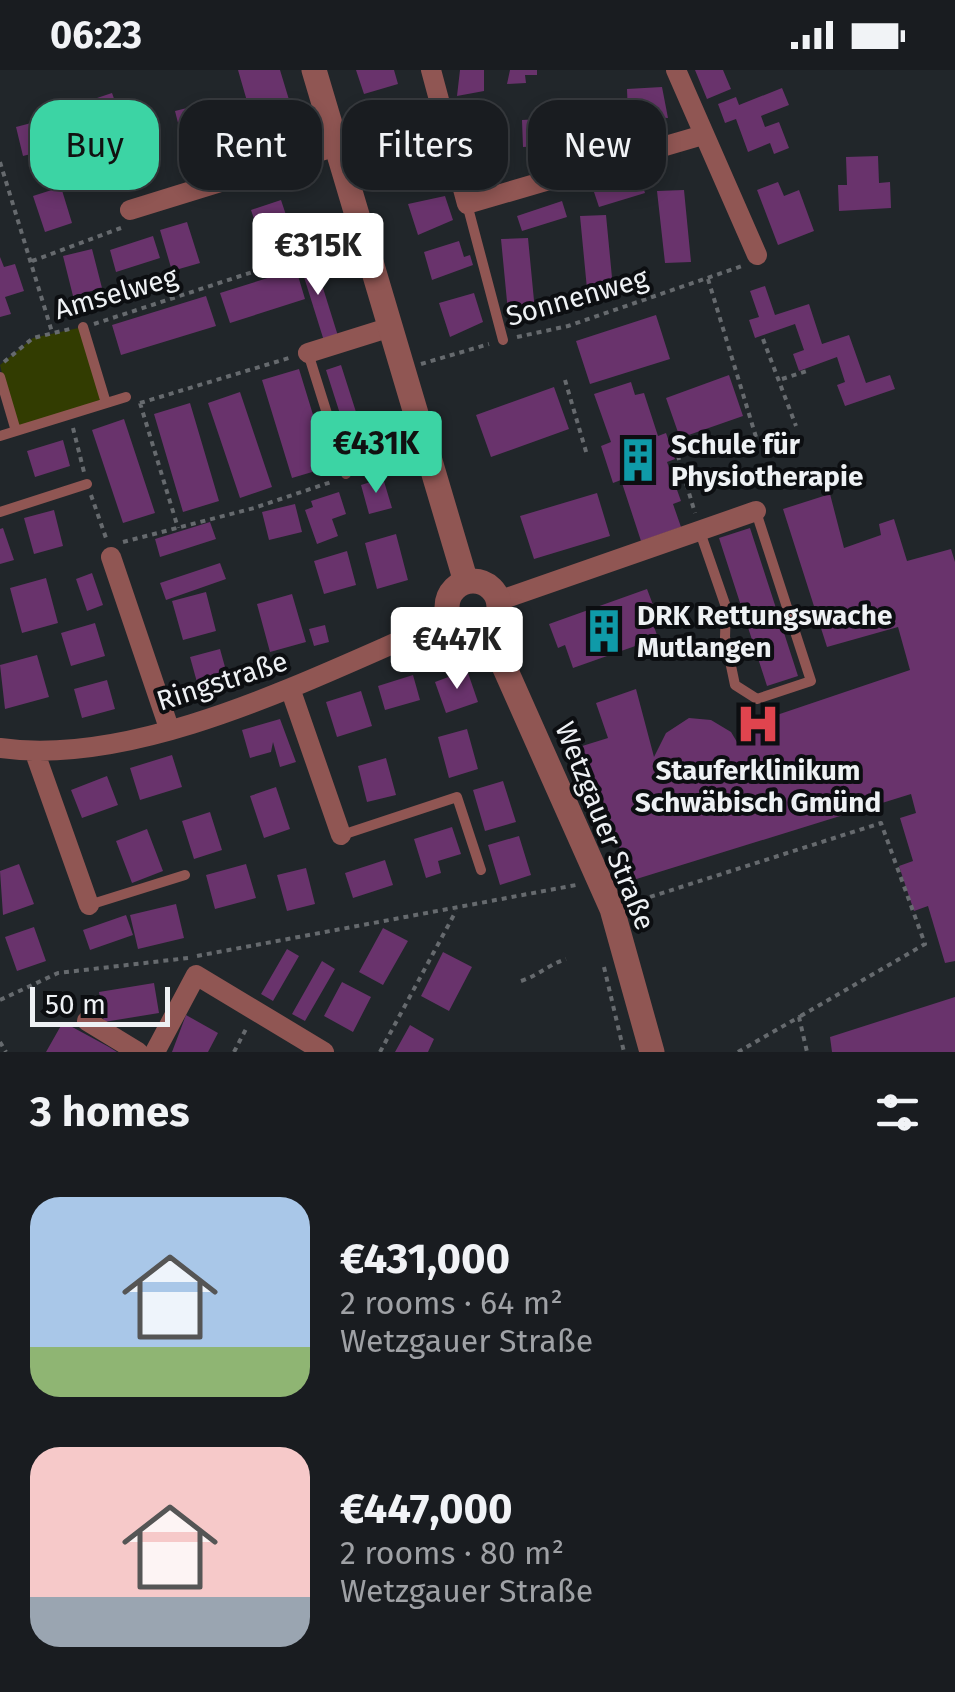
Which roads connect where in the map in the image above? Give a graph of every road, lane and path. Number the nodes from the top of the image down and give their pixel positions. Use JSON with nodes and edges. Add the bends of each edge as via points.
{"nodes":[{"id":1,"x":314,"y":70,"type":"edge"},
{"id":2,"x":431,"y":70,"type":"edge"},
{"id":3,"x":676,"y":70,"type":"edge"},
{"id":4,"x":703,"y":135,"type":"junction"},
{"id":5,"x":337,"y":146,"type":"junction"},
{"id":6,"x":0,"y":162,"type":"edge"},
{"id":7,"x":467,"y":204,"type":"junction"},
{"id":8,"x":130,"y":210,"type":"joint"},
{"id":9,"x":364,"y":236,"type":"junction"},
{"id":10,"x":758,"y":255,"type":"joint"},
{"id":11,"x":32,"y":261,"type":"junction"},
{"id":12,"x":707,"y":278,"type":"junction"},
{"id":13,"x":83,"y":327,"type":"junction"},
{"id":14,"x":391,"y":327,"type":"junction"},
{"id":15,"x":52,"y":332,"type":"junction"},
{"id":16,"x":763,"y":339,"type":"dead end"},
{"id":17,"x":504,"y":340,"type":"junction"},
{"id":18,"x":308,"y":353,"type":"junction"},
{"id":19,"x":0,"y":365,"type":"edge"},
{"id":20,"x":404,"y":370,"type":"junction"},
{"id":21,"x":807,"y":371,"type":"dead end"},
{"id":22,"x":0,"y":377,"type":"edge"},
{"id":23,"x":782,"y":379,"type":"junction"},
{"id":24,"x":565,"y":380,"type":"dead end"},
{"id":25,"x":126,"y":397,"type":"joint"},
{"id":26,"x":106,"y":403,"type":"junction"},
{"id":27,"x":140,"y":403,"type":"junction"},
{"id":28,"x":796,"y":426,"type":"dead end"},
{"id":29,"x":16,"y":431,"type":"junction"},
{"id":30,"x":0,"y":436,"type":"edge"},
{"id":31,"x":672,"y":436,"type":"dead end"},
{"id":32,"x":756,"y":437,"type":"dead end"},
{"id":33,"x":587,"y":455,"type":"dead end"},
{"id":34,"x":346,"y":474,"type":"joint"},
{"id":35,"x":87,"y":484,"type":"dead end"},
{"id":36,"x":756,"y":511,"type":"joint"},
{"id":37,"x":0,"y":512,"type":"edge"},
{"id":38,"x":178,"y":528,"type":"junction"},
{"id":39,"x":700,"y":532,"type":"junction"},
{"id":40,"x":110,"y":552,"type":"joint"},
{"id":41,"x":466,"y":582,"type":"junction"},
{"id":42,"x":498,"y":600,"type":"junction"},
{"id":43,"x":450,"y":619,"type":"junction"},
{"id":44,"x":487,"y":628,"type":"junction"},
{"id":45,"x":290,"y":691,"type":"junction"},
{"id":46,"x":170,"y":728,"type":"junction"},
{"id":47,"x":0,"y":748,"type":"edge"},
{"id":48,"x":36,"y":753,"type":"junction"},
{"id":49,"x":341,"y":835,"type":"joint"},
{"id":50,"x":481,"y":870,"type":"dead end"},
{"id":51,"x":185,"y":875,"type":"dead end"},
{"id":52,"x":600,"y":880,"type":"junction"},
{"id":53,"x":89,"y":906,"type":"joint"},
{"id":54,"x":457,"y":909,"type":"junction"},
{"id":55,"x":612,"y":909,"type":"junction"},
{"id":56,"x":566,"y":959,"type":"dead end"},
{"id":57,"x":604,"y":967,"type":"dead end"},
{"id":58,"x":521,"y":980,"type":"dead end"},
{"id":59,"x":0,"y":1000,"type":"edge"},
{"id":60,"x":256,"y":1010,"type":"junction"},
{"id":61,"x":798,"y":1017,"type":"junction"},
{"id":62,"x":86,"y":1020,"type":"dead end"},
{"id":63,"x":0,"y":1042,"type":"edge"},
{"id":64,"x":6,"y":1052,"type":"edge"},
{"id":65,"x":138,"y":1052,"type":"edge"},
{"id":66,"x":154,"y":1052,"type":"edge"},
{"id":67,"x":234,"y":1052,"type":"edge"},
{"id":68,"x":324,"y":1052,"type":"edge"},
{"id":69,"x":380,"y":1052,"type":"edge"},
{"id":70,"x":624,"y":1052,"type":"edge"},
{"id":71,"x":652,"y":1052,"type":"edge"},
{"id":72,"x":738,"y":1052,"type":"edge"},
{"id":73,"x":807,"y":1052,"type":"edge"}],
"edges":[{"from":1,"to":5,"type":"street"},
{"from":2,"to":7,"type":"street"},
{"from":3,"to":4,"type":"street"},
{"from":4,"to":7,"type":"street"},
{"from":4,"to":10,"type":"street"},
{"from":5,"to":8,"type":"street"},
{"from":5,"to":9,"type":"street"},
{"from":6,"to":11,"type":"path"},
{"from":7,"to":17,"type":"lane"},
{"from":8,"to":11,"type":"path","via":[[120,231]]},
{"from":9,"to":13,"type":"path","name":"Amselweg"},
{"from":9,"to":14,"type":"street"},
{"from":10,"to":12,"type":"path","name":"Sonnenweg"},
{"from":11,"to":15,"type":"path"},
{"from":12,"to":17,"type":"path","name":"Sonnenweg","via":[[568,326]]},
{"from":12,"to":32,"type":"path"},
{"from":13,"to":15,"type":"path","name":"Amselweg"},
{"from":13,"to":26,"type":"lane"},
{"from":14,"to":18,"type":"street"},
{"from":14,"to":20,"type":"street"},
{"from":15,"to":19,"type":"path","name":"Amselweg"},
{"from":16,"to":23,"type":"path","via":[[776,381]]},
{"from":17,"to":20,"type":"path","name":"Sonnenweg"},
{"from":18,"to":27,"type":"path"},
{"from":18,"to":34,"type":"lane"},
{"from":20,"to":41,"type":"street"},
{"from":21,"to":23,"type":"path"},
{"from":22,"to":29,"type":"lane"},
{"from":23,"to":28,"type":"path"},
{"from":24,"to":33,"type":"path"},
{"from":25,"to":26,"type":"lane"},
{"from":25,"to":27,"type":"path"},
{"from":26,"to":29,"type":"lane"},
{"from":27,"to":38,"type":"path"},
{"from":29,"to":30,"type":"lane"},
{"from":31,"to":39,"type":"path"},
{"from":34,"to":38,"type":"path"},
{"from":35,"to":37,"type":"lane"},
{"from":36,"to":39,"type":"street"},
{"from":36,"to":39,"type":"lane","via":[[811,681],[756,699],[735,685],[726,607]]},
{"from":38,"to":40,"type":"path"},
{"from":39,"to":42,"type":"street"},
{"from":40,"to":46,"type":"street"},
{"from":41,"to":42,"type":"street","via":[[482,582]]},
{"from":41,"to":43,"type":"street","via":[[449,596]]},
{"from":42,"to":44,"type":"street"},
{"from":43,"to":44,"type":"street","via":[[471,633]]},
{"from":43,"to":45,"type":"street","name":"Ringstraße"},
{"from":44,"to":52,"type":"street","name":"Wetzgauer Straße"},
{"from":45,"to":46,"type":"street","name":"Ringstraße"},
{"from":45,"to":49,"type":"street"},
{"from":46,"to":48,"type":"street","name":"Ringstraße"},
{"from":47,"to":48,"type":"street","name":"Ringstraße"},
{"from":48,"to":53,"type":"street"},
{"from":49,"to":50,"type":"lane","via":[[457,797]]},
{"from":51,"to":53,"type":"lane"},
{"from":52,"to":54,"type":"path"},
{"from":52,"to":55,"type":"street","name":"Wetzgauer Straße"},
{"from":54,"to":59,"type":"path","via":[[158,963],[58,973]]},
{"from":54,"to":69,"type":"path"},
{"from":55,"to":61,"type":"path","via":[[881,823],[924,944]]},
{"from":55,"to":71,"type":"street","name":"Wetzgauer Straße"},
{"from":56,"to":58,"type":"path"},
{"from":57,"to":70,"type":"path"},
{"from":60,"to":66,"type":"street","via":[[196,975]]},
{"from":60,"to":67,"type":"path"},
{"from":60,"to":68,"type":"street"},
{"from":61,"to":72,"type":"path"},
{"from":61,"to":73,"type":"path"},
{"from":62,"to":65,"type":"street"},
{"from":63,"to":64,"type":"path"}]}
